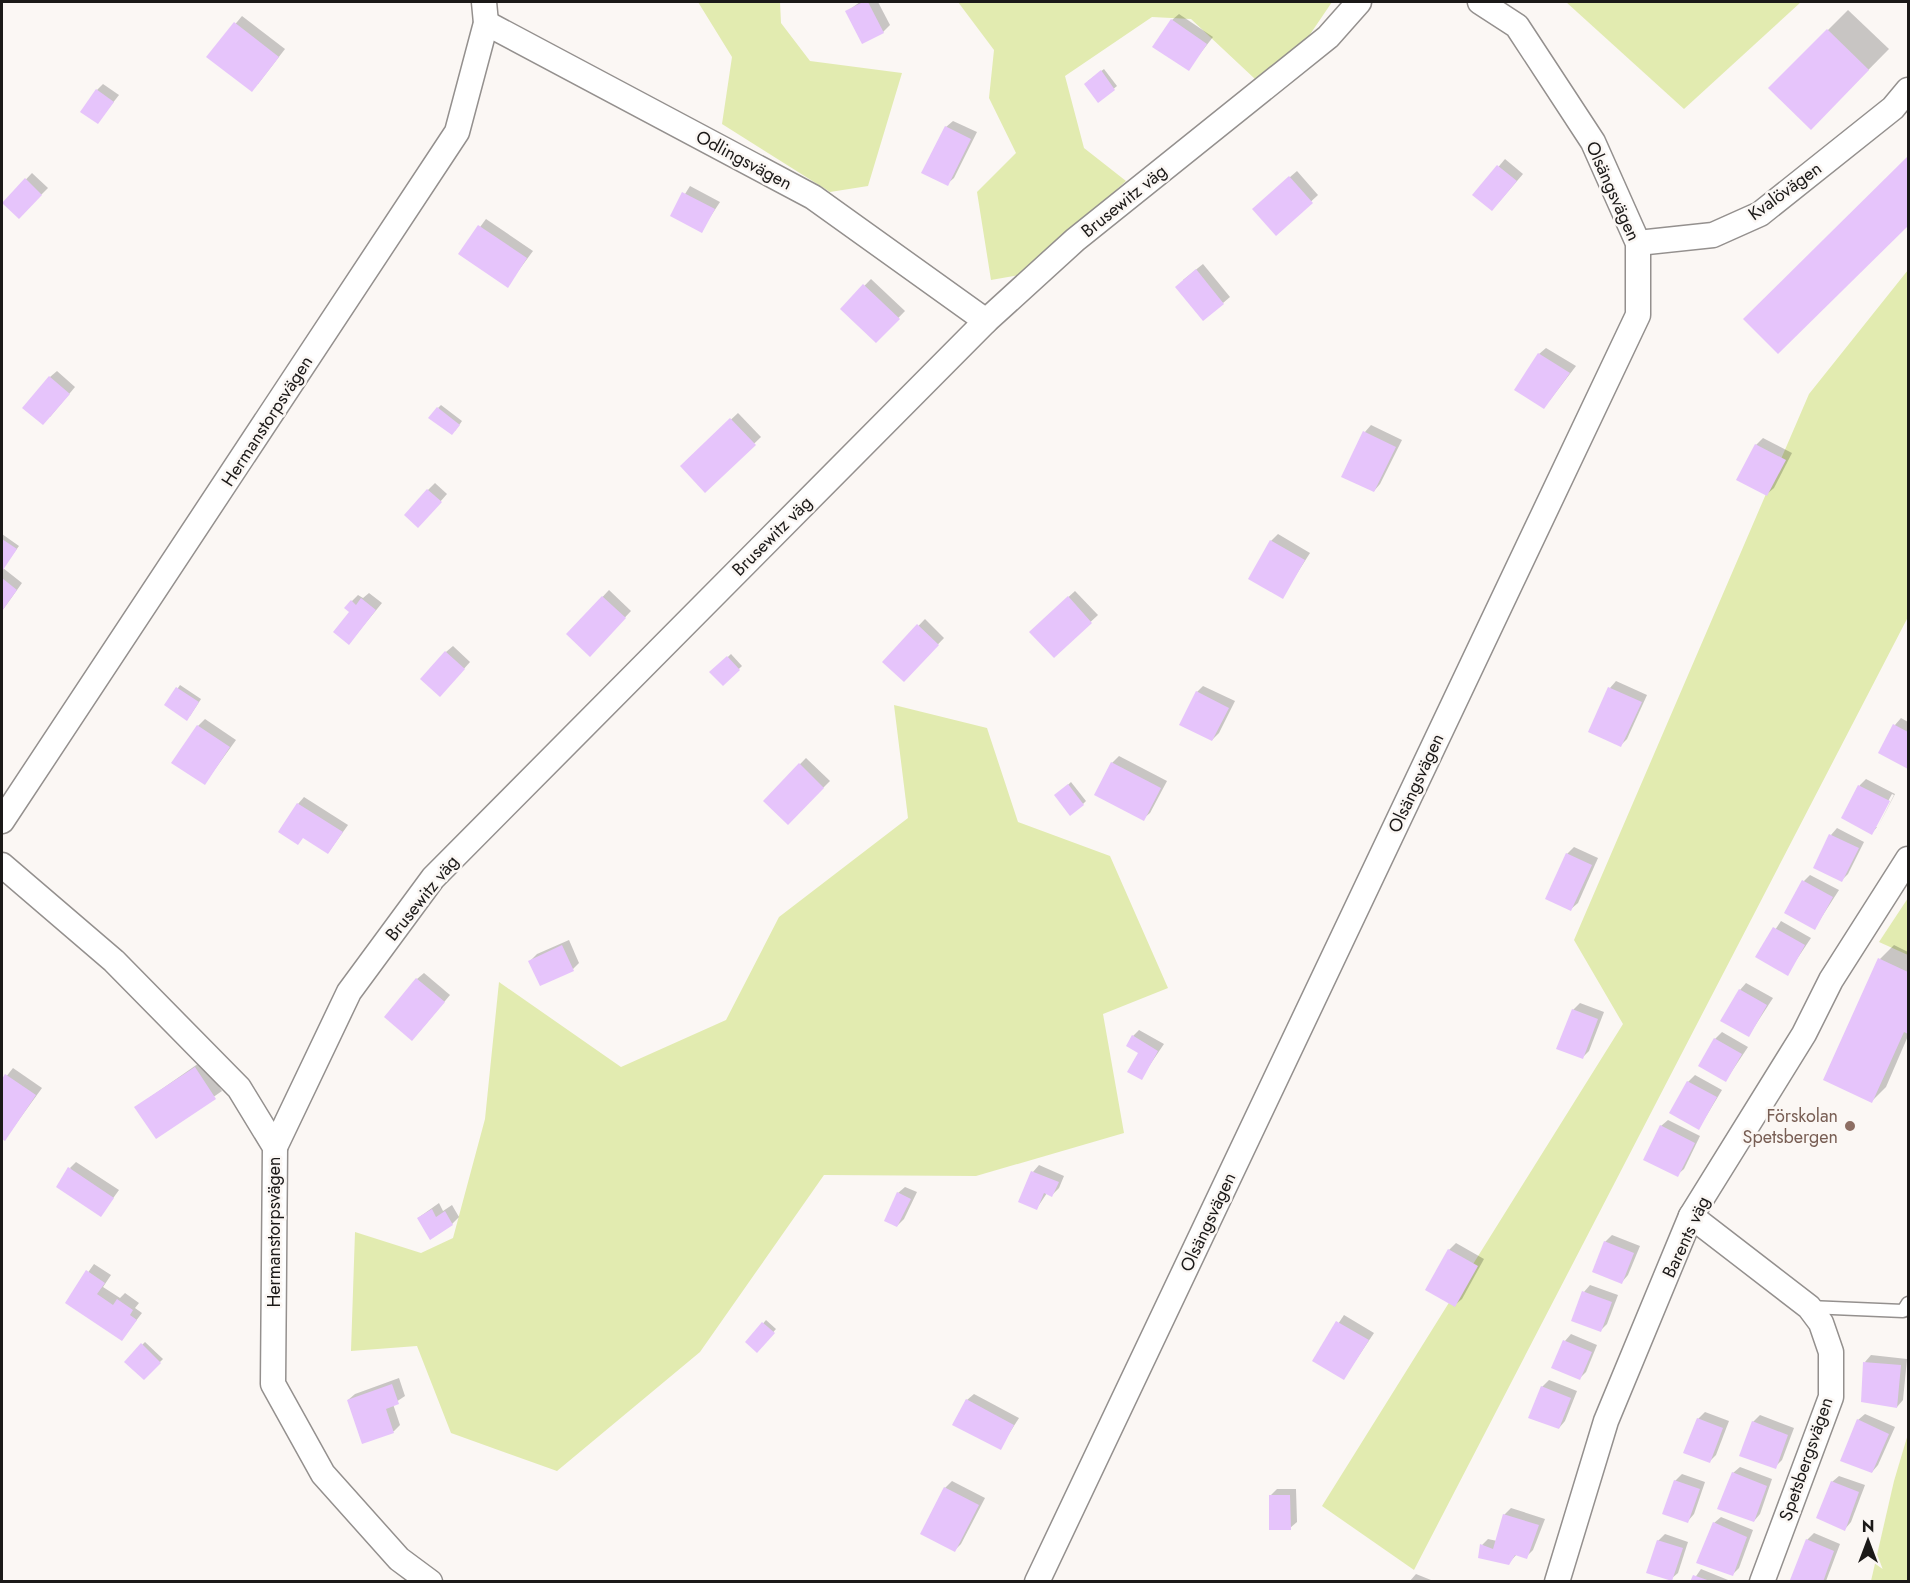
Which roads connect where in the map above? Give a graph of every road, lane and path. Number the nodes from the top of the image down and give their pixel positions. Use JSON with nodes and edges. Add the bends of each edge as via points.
{"nodes":[{"id":1,"x":1359,"y":2,"type":"edge"},
{"id":2,"x":1480,"y":2,"type":"edge"},
{"id":3,"x":485,"y":12,"type":"edge"},
{"id":4,"x":1908,"y":90,"type":"edge"},
{"id":5,"x":1638,"y":243,"type":"junction"},
{"id":6,"x":986,"y":321,"type":"junction"},
{"id":7,"x":2,"y":821,"type":"edge"},
{"id":8,"x":1908,"y":859,"type":"edge"},
{"id":9,"x":2,"y":865,"type":"edge"},
{"id":10,"x":275,"y":1147,"type":"junction"},
{"id":11,"x":1691,"y":1216,"type":"junction"},
{"id":12,"x":1908,"y":1303,"type":"edge"},
{"id":13,"x":1809,"y":1307,"type":"junction"},
{"id":14,"x":430,"y":1581,"type":"edge"},
{"id":15,"x":1037,"y":1581,"type":"edge"},
{"id":16,"x":1557,"y":1581,"type":"edge"},
{"id":17,"x":1762,"y":1581,"type":"edge"}],
"edges":[{"from":1,"to":6,"type":"street","name":"Brusewitz väg","via":[[1328,37],[1075,240]]},
{"from":2,"to":5,"type":"street","name":"Olsängsvägen","via":[[1516,26],[1587,133]]},
{"from":3,"to":6,"type":"street","name":"Odlingsvägen","via":[[813,197]]},
{"from":3,"to":7,"type":"street","name":"Hermanstorpsvägen","via":[[457,132]]},
{"from":4,"to":5,"type":"street","name":"Kvalövägen","via":[[1893,108],[1760,214],[1713,235]]},
{"from":5,"to":15,"type":"street","name":"Olsängsvägen","via":[[1638,315]]},
{"from":6,"to":10,"type":"street","name":"Brusewitz väg","via":[[433,878],[349,992]]},
{"from":8,"to":11,"type":"street","name":"Barents väg"},
{"from":9,"to":10,"type":"street","name":"Hermanstorpsvägen","via":[[114,961],[239,1088]]},
{"from":10,"to":14,"type":"street","name":"Hermanstorpsvägen","via":[[273,1384],[323,1474],[399,1559]]},
{"from":11,"to":13,"type":"street","name":"Spetsbergsvägen"},
{"from":11,"to":16,"type":"street","name":"Barents väg","via":[[1606,1422]]},
{"from":12,"to":13,"type":"lane","via":[[1903,1311]]},
{"from":13,"to":17,"type":"street","name":"Spetsbergsvägen","via":[[1821,1323],[1831,1352],[1831,1397]]}]}
